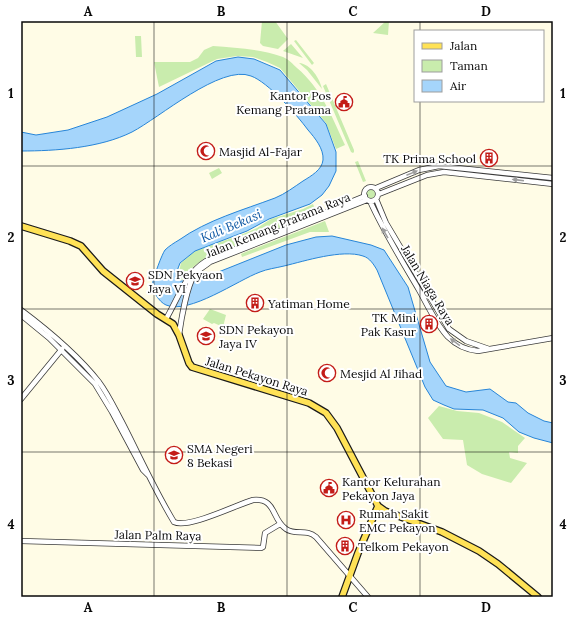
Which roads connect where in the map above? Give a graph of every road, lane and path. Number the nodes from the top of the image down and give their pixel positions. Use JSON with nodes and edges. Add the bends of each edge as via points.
{"nodes":[{"id":1,"x":553,"y":178,"type":"edge"},
{"id":2,"x":553,"y":184,"type":"edge"},
{"id":3,"x":376,"y":188,"type":"junction"},
{"id":4,"x":379,"y":194,"type":"junction"},
{"id":5,"x":367,"y":199,"type":"junction"},
{"id":6,"x":376,"y":199,"type":"junction"},
{"id":7,"x":21,"y":226,"type":"edge"},
{"id":8,"x":21,"y":310,"type":"edge"},
{"id":9,"x":21,"y":315,"type":"edge"},
{"id":10,"x":182,"y":315,"type":"junction"},
{"id":11,"x":166,"y":319,"type":"junction"},
{"id":12,"x":173,"y":324,"type":"junction"},
{"id":13,"x":179,"y":335,"type":"junction"},
{"id":14,"x":553,"y":338,"type":"edge"},
{"id":15,"x":63,"y":348,"type":"junction"},
{"id":16,"x":491,"y":349,"type":"junction"},
{"id":17,"x":21,"y":399,"type":"edge"},
{"id":18,"x":378,"y":506,"type":"junction"},
{"id":19,"x":280,"y":524,"type":"junction"},
{"id":20,"x":21,"y":541,"type":"edge"},
{"id":21,"x":350,"y":576,"type":"junction"},
{"id":22,"x":342,"y":597,"type":"edge"},
{"id":23,"x":368,"y":597,"type":"edge"},
{"id":24,"x":538,"y":597,"type":"edge"}],
"edges":[{"from":3,"to":1,"type":"street","one_way":true,"via":[[419,170],[439,166]]},
{"from":2,"to":4,"type":"street","one_way":true,"via":[[444,172],[427,175]]},
{"from":3,"to":4,"type":"street"},
{"from":3,"to":5,"type":"street","via":[[368,187],[365,192]]},
{"from":4,"to":6,"type":"street"},
{"from":5,"to":6,"type":"street"},
{"from":5,"to":10,"type":"street","name":"Jalan Kemang Pratama Raya","via":[[210,262],[193,278]]},
{"from":5,"to":11,"type":"street","name":"Jalan Kemang Pratama Raya","via":[[210,258],[189,277]]},
{"from":16,"to":5,"type":"street","name":"Jalan Niaga Raya","one_way":true,"via":[[470,350],[448,337]]},
{"from":6,"to":16,"type":"street","name":"Jalan Niaga Raya","via":[[386,223],[449,329],[466,341]]},
{"from":7,"to":11,"type":"main road","name":"Jalan Pekayon Raya","via":[[81,246],[103,271]]},
{"from":8,"to":15,"type":"street","via":[[47,330]]},
{"from":9,"to":15,"type":"street"},
{"from":10,"to":12,"type":"street"},
{"from":10,"to":13,"type":"street","name":"Jalan Kemang Pratama Raya"},
{"from":11,"to":12,"type":"main road","name":"Jalan Pekayon Raya"},
{"from":12,"to":13,"type":"main road","name":"Jalan Pekayon Raya"},
{"from":13,"to":18,"type":"main road","name":"Jalan Pekayon Raya","via":[[189,363],[195,369],[296,398],[326,413]]},
{"from":14,"to":16,"type":"street","name":"Jalan Niaga Raya"},
{"from":15,"to":17,"type":"street"},
{"from":15,"to":19,"type":"street","via":[[102,394],[174,522],[189,522],[259,500],[270,505]]},
{"from":18,"to":21,"type":"main road"},
{"from":18,"to":24,"type":"main road","via":[[442,532],[479,551]]},
{"from":19,"to":20,"type":"street","name":"Jalan Palm Raya","via":[[265,533],[261,548]]},
{"from":19,"to":21,"type":"street","via":[[292,532],[313,534]]},
{"from":21,"to":22,"type":"main road"},
{"from":21,"to":23,"type":"street"}]}
